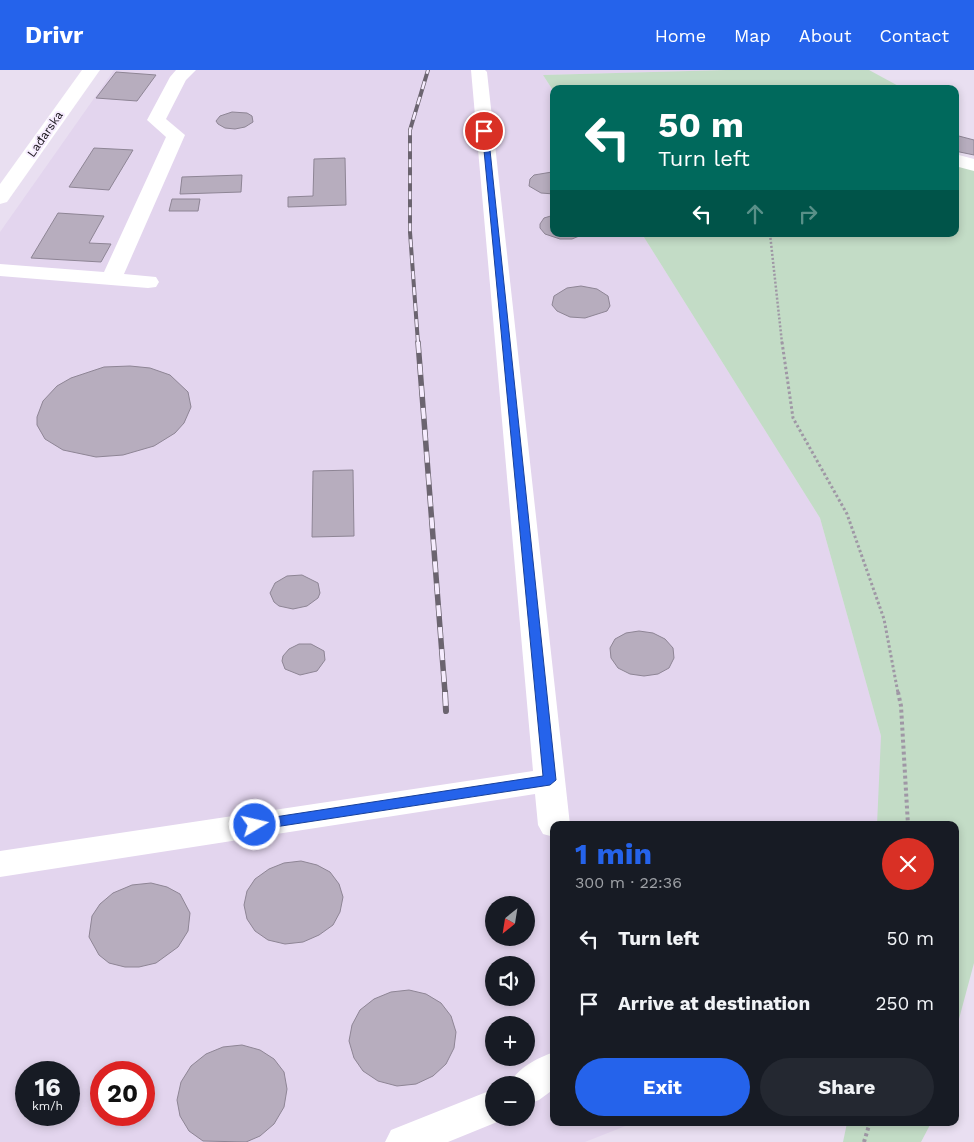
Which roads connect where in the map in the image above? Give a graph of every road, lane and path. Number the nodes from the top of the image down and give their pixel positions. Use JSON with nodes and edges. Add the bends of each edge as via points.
{"nodes":[{"id":1,"x":91,"y":70,"type":"edge"},
{"id":2,"x":187,"y":70,"type":"edge"},
{"id":3,"x":478,"y":72,"type":"dead end"},
{"id":4,"x":959,"y":161,"type":"edge"},
{"id":5,"x":974,"y":166,"type":"edge"},
{"id":6,"x":0,"y":198,"type":"edge"},
{"id":7,"x":770,"y":237,"type":"edge"},
{"id":8,"x":0,"y":270,"type":"edge"},
{"id":9,"x":111,"y":279,"type":"junction"},
{"id":10,"x":148,"y":282,"type":"dead end"},
{"id":11,"x":550,"y":780,"type":"junction"},
{"id":12,"x":554,"y":821,"type":"edge"},
{"id":13,"x":908,"y":821,"type":"edge"},
{"id":14,"x":0,"y":864,"type":"edge"},
{"id":15,"x":550,"y":1071,"type":"edge"},
{"id":16,"x":535,"y":1082,"type":"edge"},
{"id":17,"x":485,"y":1110,"type":"edge"},
{"id":18,"x":869,"y":1126,"type":"edge"},
{"id":19,"x":404,"y":1142,"type":"edge"},
{"id":20,"x":864,"y":1142,"type":"edge"}],
"edges":[{"from":1,"to":6,"type":"street","name":"Lađarska"},
{"from":2,"to":9,"type":"street","via":[[179,77],[156,120],[176,135]]},
{"from":3,"to":11,"type":"street"},
{"from":4,"to":5,"type":"street"},
{"from":7,"to":13,"type":"path","via":[[776,303],[793,418],[847,514],[884,619],[900,706]]},
{"from":8,"to":9,"type":"street"},
{"from":9,"to":10,"type":"street"},
{"from":11,"to":12,"type":"street"},
{"from":11,"to":14,"type":"street"},
{"from":15,"to":16,"type":"street"},
{"from":17,"to":19,"type":"street"},
{"from":18,"to":20,"type":"path"}]}
